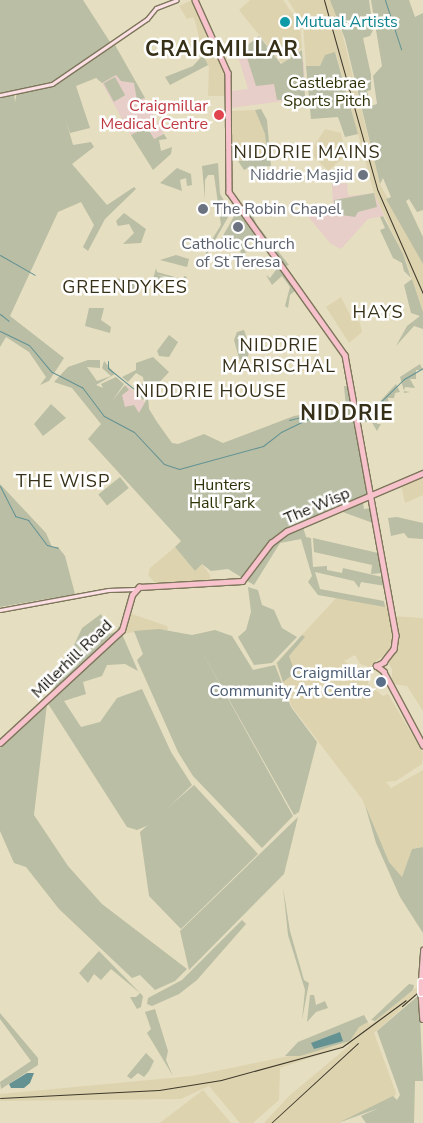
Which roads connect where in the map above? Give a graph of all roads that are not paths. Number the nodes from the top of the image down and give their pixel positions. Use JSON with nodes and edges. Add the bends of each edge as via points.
{"nodes":[{"id":1,"x":177,"y":0,"type":"edge"},
{"id":2,"x":195,"y":0,"type":"edge"},
{"id":3,"x":0,"y":96,"type":"edge"},
{"id":4,"x":423,"y":474,"type":"edge"},
{"id":5,"x":372,"y":497,"type":"junction"},
{"id":6,"x":136,"y":589,"type":"junction"},
{"id":7,"x":0,"y":610,"type":"edge"},
{"id":8,"x":384,"y":662,"type":"junction"},
{"id":9,"x":384,"y":672,"type":"junction"},
{"id":10,"x":0,"y":743,"type":"edge"},
{"id":11,"x":423,"y":745,"type":"edge"},
{"id":12,"x":423,"y":950,"type":"edge"},
{"id":13,"x":423,"y":1019,"type":"edge"}],
"edges":[{"from":1,"to":3,"type":"street","via":[[156,8],[147,19],[52,84]]},
{"from":2,"to":5,"type":"main road","via":[[228,73],[229,192],[344,351]]},
{"from":4,"to":5,"type":"main road","name":"The Wisp"},
{"from":5,"to":6,"type":"main road","name":"The Wisp","via":[[287,531],[271,543],[242,581]]},
{"from":5,"to":8,"type":"main road","via":[[396,635],[394,649]]},
{"from":6,"to":7,"type":"street","via":[[108,590]]},
{"from":6,"to":10,"type":"main road","name":"Millerhill Road","via":[[118,635]]},
{"from":8,"to":9,"type":"main road","via":[[388,667]]},
{"from":8,"to":9,"type":"main road","via":[[376,666]]},
{"from":9,"to":11,"type":"main road"},
{"from":12,"to":13,"type":"main road","bridge":true}]}
